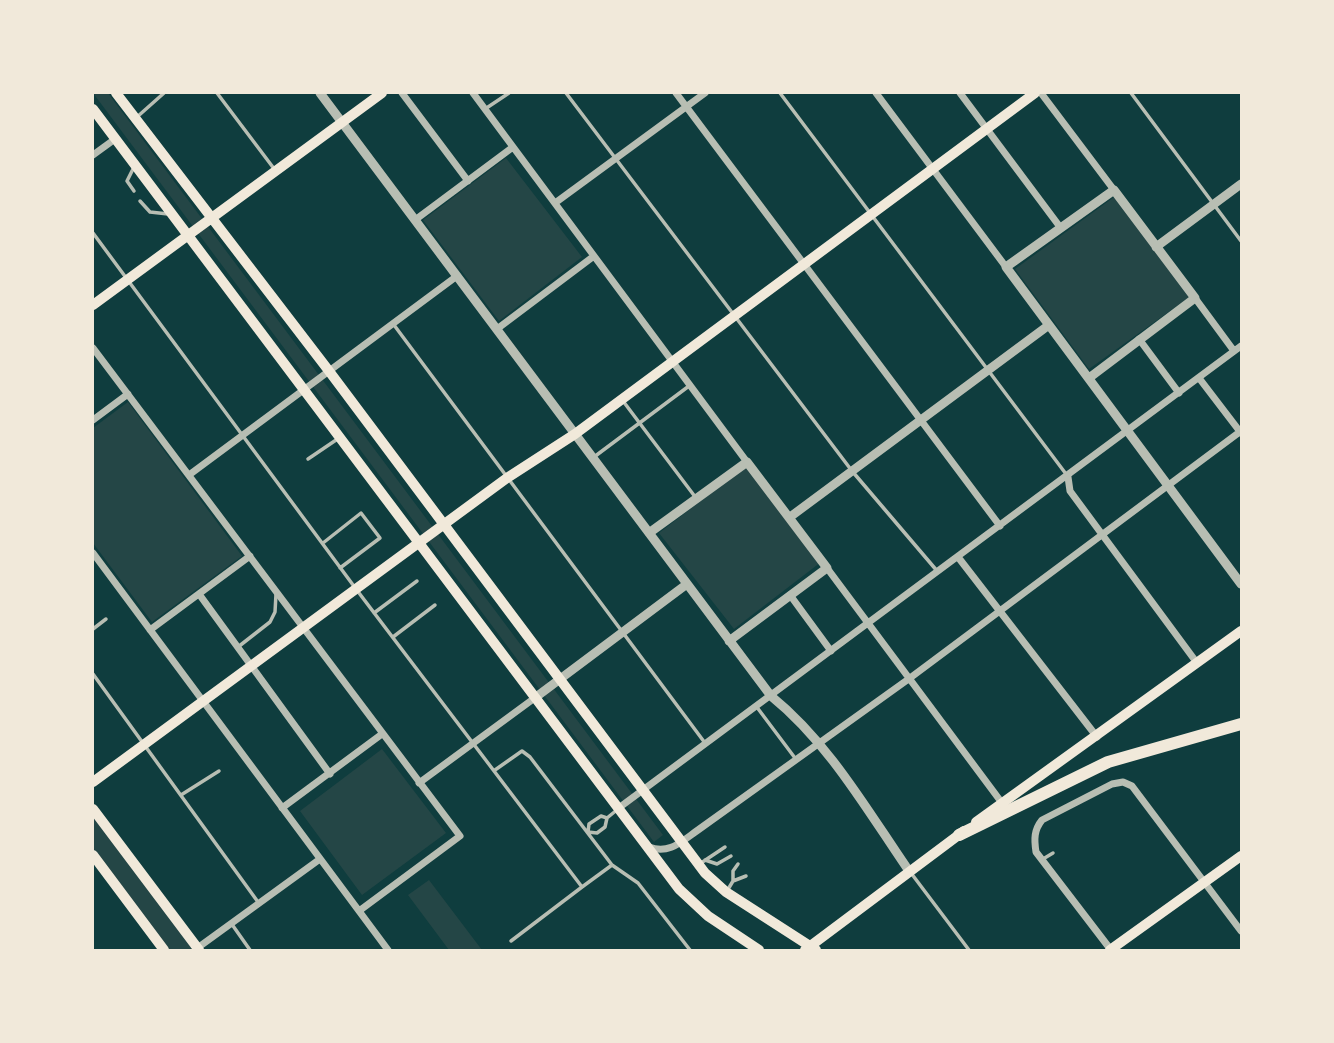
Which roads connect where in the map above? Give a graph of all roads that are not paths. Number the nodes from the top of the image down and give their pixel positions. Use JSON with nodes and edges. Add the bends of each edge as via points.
{"nodes":[{"id":1,"x":116,"y":93,"type":"edge"},
{"id":2,"x":164,"y":93,"type":"edge"},
{"id":3,"x":217,"y":93,"type":"edge"},
{"id":4,"x":320,"y":93,"type":"edge"},
{"id":5,"x":382,"y":93,"type":"edge"},
{"id":6,"x":402,"y":93,"type":"edge"},
{"id":7,"x":473,"y":93,"type":"edge"},
{"id":8,"x":509,"y":93,"type":"edge"},
{"id":9,"x":566,"y":93,"type":"edge"},
{"id":10,"x":676,"y":93,"type":"edge"},
{"id":11,"x":705,"y":93,"type":"edge"},
{"id":12,"x":780,"y":93,"type":"edge"},
{"id":13,"x":876,"y":93,"type":"edge"},
{"id":14,"x":960,"y":93,"type":"edge"},
{"id":15,"x":1035,"y":93,"type":"edge"},
{"id":16,"x":1041,"y":93,"type":"edge"},
{"id":17,"x":1130,"y":93,"type":"edge"},
{"id":18,"x":686,"y":106,"type":"junction"},
{"id":19,"x":93,"y":109,"type":"edge"},
{"id":20,"x":485,"y":109,"type":"junction"},
{"id":21,"x":135,"y":118,"type":"junction"},
{"id":22,"x":342,"y":122,"type":"junction"},
{"id":23,"x":986,"y":128,"type":"junction"},
{"id":24,"x":115,"y":139,"type":"junction"},
{"id":25,"x":513,"y":147,"type":"junction"},
{"id":26,"x":93,"y":155,"type":"edge"},
{"id":27,"x":615,"y":158,"type":"junction"},
{"id":28,"x":135,"y":165,"type":"junction"},
{"id":29,"x":932,"y":169,"type":"junction"},
{"id":30,"x":276,"y":172,"type":"junction"},
{"id":31,"x":468,"y":181,"type":"junction"},
{"id":32,"x":1241,"y":184,"type":"edge"},
{"id":33,"x":1114,"y":190,"type":"junction"},
{"id":34,"x":134,"y":191,"type":"dead end"},
{"id":35,"x":140,"y":201,"type":"dead end"},
{"id":36,"x":555,"y":204,"type":"junction"},
{"id":37,"x":1214,"y":204,"type":"junction"},
{"id":38,"x":872,"y":214,"type":"junction"},
{"id":39,"x":173,"y":215,"type":"junction"},
{"id":40,"x":213,"y":218,"type":"junction"},
{"id":41,"x":415,"y":220,"type":"junction"},
{"id":42,"x":1060,"y":227,"type":"junction"},
{"id":43,"x":93,"y":233,"type":"edge"},
{"id":44,"x":189,"y":236,"type":"junction"},
{"id":45,"x":1241,"y":241,"type":"edge"},
{"id":46,"x":1156,"y":247,"type":"junction"},
{"id":47,"x":594,"y":256,"type":"junction"},
{"id":48,"x":804,"y":264,"type":"junction"},
{"id":49,"x":1006,"y":267,"type":"junction"},
{"id":50,"x":457,"y":276,"type":"junction"},
{"id":51,"x":128,"y":280,"type":"junction"},
{"id":52,"x":1195,"y":298,"type":"junction"},
{"id":53,"x":93,"y":305,"type":"edge"},
{"id":54,"x":734,"y":317,"type":"junction"},
{"id":55,"x":393,"y":324,"type":"junction"},
{"id":56,"x":1049,"y":325,"type":"junction"},
{"id":57,"x":497,"y":329,"type":"junction"},
{"id":58,"x":1139,"y":339,"type":"junction"},
{"id":59,"x":93,"y":348,"type":"edge"},
{"id":60,"x":1238,"y":349,"type":"edge"},
{"id":61,"x":673,"y":361,"type":"junction"},
{"id":62,"x":988,"y":370,"type":"junction"},
{"id":63,"x":329,"y":371,"type":"junction"},
{"id":64,"x":1089,"y":378,"type":"junction"},
{"id":65,"x":1199,"y":378,"type":"junction"},
{"id":66,"x":691,"y":385,"type":"junction"},
{"id":67,"x":304,"y":388,"type":"junction"},
{"id":68,"x":1179,"y":393,"type":"junction"},
{"id":69,"x":128,"y":394,"type":"junction"},
{"id":70,"x":622,"y":399,"type":"junction"},
{"id":71,"x":93,"y":420,"type":"edge"},
{"id":72,"x":921,"y":420,"type":"junction"},
{"id":73,"x":639,"y":422,"type":"junction"},
{"id":74,"x":1128,"y":430,"type":"junction"},
{"id":75,"x":1241,"y":432,"type":"edge"},
{"id":76,"x":244,"y":434,"type":"junction"},
{"id":77,"x":575,"y":434,"type":"junction"},
{"id":78,"x":340,"y":437,"type":"junction"},
{"id":79,"x":593,"y":458,"type":"junction"},
{"id":80,"x":307,"y":459,"type":"dead end"},
{"id":81,"x":747,"y":463,"type":"junction"},
{"id":82,"x":852,"y":471,"type":"junction"},
{"id":83,"x":189,"y":475,"type":"junction"},
{"id":84,"x":1068,"y":477,"type":"junction"},
{"id":85,"x":507,"y":478,"type":"junction"},
{"id":86,"x":1169,"y":485,"type":"junction"},
{"id":87,"x":696,"y":498,"type":"junction"},
{"id":88,"x":790,"y":517,"type":"junction"},
{"id":89,"x":444,"y":525,"type":"junction"},
{"id":90,"x":1000,"y":526,"type":"junction"},
{"id":91,"x":649,"y":533,"type":"junction"},
{"id":92,"x":1103,"y":534,"type":"junction"},
{"id":93,"x":420,"y":542,"type":"junction"},
{"id":94,"x":323,"y":543,"type":"junction"},
{"id":95,"x":93,"y":554,"type":"edge"},
{"id":96,"x":250,"y":556,"type":"junction"},
{"id":97,"x":958,"y":557,"type":"junction"},
{"id":98,"x":340,"y":568,"type":"junction"},
{"id":99,"x":827,"y":568,"type":"junction"},
{"id":100,"x":938,"y":572,"type":"junction"},
{"id":101,"x":417,"y":581,"type":"dead end"},
{"id":102,"x":687,"y":584,"type":"junction"},
{"id":103,"x":1241,"y":584,"type":"edge"},
{"id":104,"x":356,"y":589,"type":"junction"},
{"id":105,"x":277,"y":593,"type":"junction"},
{"id":106,"x":199,"y":594,"type":"junction"},
{"id":107,"x":790,"y":595,"type":"junction"},
{"id":108,"x":435,"y":606,"type":"dead end"},
{"id":109,"x":1000,"y":611,"type":"junction"},
{"id":110,"x":374,"y":613,"type":"junction"},
{"id":111,"x":106,"y":619,"type":"dead end"},
{"id":112,"x":869,"y":623,"type":"junction"},
{"id":113,"x":303,"y":628,"type":"junction"},
{"id":114,"x":93,"y":629,"type":"edge"},
{"id":115,"x":150,"y":630,"type":"junction"},
{"id":116,"x":1241,"y":631,"type":"edge"},
{"id":117,"x":623,"y":632,"type":"junction"},
{"id":118,"x":393,"y":637,"type":"junction"},
{"id":119,"x":729,"y":640,"type":"junction"},
{"id":120,"x":237,"y":648,"type":"junction"},
{"id":121,"x":831,"y":651,"type":"junction"},
{"id":122,"x":1197,"y":663,"type":"junction"},
{"id":123,"x":250,"y":667,"type":"junction"},
{"id":124,"x":93,"y":674,"type":"edge"},
{"id":125,"x":560,"y":678,"type":"junction"},
{"id":126,"x":910,"y":678,"type":"junction"},
{"id":127,"x":771,"y":696,"type":"junction"},
{"id":128,"x":536,"y":697,"type":"junction"},
{"id":129,"x":202,"y":702,"type":"junction"},
{"id":130,"x":757,"y":706,"type":"junction"},
{"id":131,"x":1241,"y":723,"type":"edge"},
{"id":132,"x":382,"y":734,"type":"junction"},
{"id":133,"x":1097,"y":737,"type":"junction"},
{"id":134,"x":474,"y":742,"type":"junction"},
{"id":135,"x":820,"y":743,"type":"junction"},
{"id":136,"x":706,"y":744,"type":"junction"},
{"id":137,"x":146,"y":745,"type":"junction"},
{"id":138,"x":796,"y":760,"type":"junction"},
{"id":139,"x":495,"y":770,"type":"junction"},
{"id":140,"x":219,"y":771,"type":"dead end"},
{"id":141,"x":330,"y":774,"type":"junction"},
{"id":142,"x":93,"y":782,"type":"edge"},
{"id":143,"x":419,"y":783,"type":"junction"},
{"id":144,"x":643,"y":790,"type":"junction"},
{"id":145,"x":181,"y":795,"type":"junction"},
{"id":146,"x":1002,"y":803,"type":"junction"},
{"id":147,"x":620,"y":807,"type":"junction"},
{"id":148,"x":282,"y":808,"type":"junction"},
{"id":149,"x":93,"y":809,"type":"edge"},
{"id":150,"x":607,"y":818,"type":"junction"},
{"id":151,"x":588,"y":832,"type":"junction"},
{"id":152,"x":958,"y":835,"type":"junction"},
{"id":153,"x":681,"y":842,"type":"junction"},
{"id":154,"x":648,"y":847,"type":"junction"},
{"id":155,"x":725,"y":847,"type":"dead end"},
{"id":156,"x":1053,"y":853,"type":"dead end"},
{"id":157,"x":93,"y":855,"type":"edge"},
{"id":158,"x":732,"y":856,"type":"dead end"},
{"id":159,"x":1241,"y":856,"type":"edge"},
{"id":160,"x":320,"y":859,"type":"junction"},
{"id":161,"x":1042,"y":859,"type":"junction"},
{"id":162,"x":702,"y":863,"type":"junction"},
{"id":163,"x":738,"y":864,"type":"dead end"},
{"id":164,"x":612,"y":865,"type":"junction"},
{"id":165,"x":909,"y":871,"type":"junction"},
{"id":166,"x":746,"y":876,"type":"dead end"},
{"id":167,"x":733,"y":881,"type":"junction"},
{"id":168,"x":1205,"y":882,"type":"junction"},
{"id":169,"x":582,"y":887,"type":"junction"},
{"id":170,"x":726,"y":892,"type":"junction"},
{"id":171,"x":258,"y":903,"type":"junction"},
{"id":172,"x":359,"y":911,"type":"junction"},
{"id":173,"x":1238,"y":922,"type":"edge"},
{"id":174,"x":231,"y":923,"type":"junction"},
{"id":175,"x":1241,"y":931,"type":"edge"},
{"id":176,"x":511,"y":940,"type":"dead end"},
{"id":177,"x":197,"y":949,"type":"edge"},
{"id":178,"x":810,"y":949,"type":"edge"},
{"id":179,"x":164,"y":950,"type":"edge"},
{"id":180,"x":250,"y":950,"type":"edge"},
{"id":181,"x":388,"y":950,"type":"edge"},
{"id":182,"x":690,"y":950,"type":"edge"},
{"id":183,"x":760,"y":950,"type":"edge"},
{"id":184,"x":969,"y":950,"type":"edge"},
{"id":185,"x":1110,"y":950,"type":"edge"}],
"edges":[{"from":1,"to":21,"type":"main road"},
{"from":2,"to":21,"type":"lane"},
{"from":3,"to":30,"type":"lane"},
{"from":4,"to":22,"type":"street"},
{"from":5,"to":22,"type":"main road"},
{"from":6,"to":31,"type":"street"},
{"from":7,"to":20,"type":"street"},
{"from":8,"to":20,"type":"lane"},
{"from":9,"to":27,"type":"lane"},
{"from":10,"to":18,"type":"street"},
{"from":11,"to":18,"type":"street"},
{"from":12,"to":38,"type":"lane"},
{"from":13,"to":29,"type":"street"},
{"from":14,"to":23,"type":"street"},
{"from":15,"to":23,"type":"main road"},
{"from":16,"to":33,"type":"street"},
{"from":17,"to":37,"type":"lane"},
{"from":18,"to":27,"type":"street"},
{"from":18,"to":48,"type":"street"},
{"from":19,"to":24,"type":"main road"},
{"from":20,"to":25,"type":"street"},
{"from":21,"to":40,"type":"main road"},
{"from":22,"to":30,"type":"main road"},
{"from":22,"to":41,"type":"street"},
{"from":23,"to":29,"type":"main road"},
{"from":23,"to":42,"type":"street"},
{"from":24,"to":26,"type":"street"},
{"from":24,"to":28,"type":"main road"},
{"from":25,"to":31,"type":"street"},
{"from":25,"to":36,"type":"street"},
{"from":27,"to":36,"type":"street"},
{"from":27,"to":54,"type":"lane"},
{"from":28,"to":34,"type":"lane","via":[[127,181]]},
{"from":28,"to":39,"type":"main road"},
{"from":29,"to":38,"type":"main road"},
{"from":29,"to":49,"type":"street"},
{"from":30,"to":40,"type":"main road"},
{"from":31,"to":41,"type":"street"},
{"from":32,"to":37,"type":"street"},
{"from":33,"to":42,"type":"street"},
{"from":33,"to":46,"type":"street"},
{"from":35,"to":39,"type":"lane","via":[[150,212]]},
{"from":36,"to":47,"type":"street"},
{"from":37,"to":45,"type":"lane"},
{"from":37,"to":46,"type":"street"},
{"from":38,"to":48,"type":"main road"},
{"from":38,"to":62,"type":"lane"},
{"from":39,"to":44,"type":"main road"},
{"from":40,"to":44,"type":"main road"},
{"from":40,"to":63,"type":"main road"},
{"from":41,"to":50,"type":"street"},
{"from":42,"to":49,"type":"street"},
{"from":43,"to":51,"type":"lane"},
{"from":44,"to":51,"type":"main road"},
{"from":44,"to":67,"type":"main road"},
{"from":46,"to":52,"type":"street"},
{"from":47,"to":57,"type":"street"},
{"from":47,"to":61,"type":"street"},
{"from":48,"to":54,"type":"main road"},
{"from":48,"to":72,"type":"street"},
{"from":49,"to":56,"type":"street"},
{"from":50,"to":55,"type":"street"},
{"from":50,"to":57,"type":"street"},
{"from":51,"to":53,"type":"main road"},
{"from":51,"to":76,"type":"lane"},
{"from":52,"to":58,"type":"street"},
{"from":52,"to":60,"type":"street"},
{"from":54,"to":61,"type":"main road"},
{"from":54,"to":82,"type":"lane"},
{"from":55,"to":63,"type":"street"},
{"from":55,"to":85,"type":"lane"},
{"from":56,"to":62,"type":"street"},
{"from":56,"to":64,"type":"street"},
{"from":57,"to":77,"type":"street"},
{"from":58,"to":64,"type":"street"},
{"from":58,"to":68,"type":"street"},
{"from":59,"to":69,"type":"street"},
{"from":60,"to":65,"type":"street"},
{"from":61,"to":66,"type":"street"},
{"from":61,"to":70,"type":"main road"},
{"from":62,"to":72,"type":"street"},
{"from":62,"to":84,"type":"lane"},
{"from":63,"to":67,"type":"street"},
{"from":63,"to":89,"type":"main road"},
{"from":64,"to":74,"type":"street"},
{"from":65,"to":68,"type":"street"},
{"from":65,"to":75,"type":"street"},
{"from":66,"to":73,"type":"lane"},
{"from":66,"to":81,"type":"street"},
{"from":67,"to":76,"type":"street"},
{"from":67,"to":78,"type":"main road"},
{"from":68,"to":74,"type":"street"},
{"from":69,"to":71,"type":"street"},
{"from":69,"to":83,"type":"street"},
{"from":70,"to":73,"type":"lane"},
{"from":70,"to":77,"type":"main road"},
{"from":72,"to":82,"type":"street"},
{"from":72,"to":90,"type":"street"},
{"from":73,"to":79,"type":"lane"},
{"from":73,"to":87,"type":"lane"},
{"from":74,"to":84,"type":"street"},
{"from":74,"to":86,"type":"street"},
{"from":75,"to":86,"type":"street"},
{"from":76,"to":83,"type":"street"},
{"from":76,"to":94,"type":"lane"},
{"from":77,"to":79,"type":"street"},
{"from":77,"to":85,"type":"main road"},
{"from":78,"to":80,"type":"lane"},
{"from":78,"to":93,"type":"main road"},
{"from":79,"to":91,"type":"street"},
{"from":81,"to":87,"type":"street"},
{"from":81,"to":88,"type":"street"},
{"from":82,"to":88,"type":"street"},
{"from":82,"to":100,"type":"lane"},
{"from":83,"to":96,"type":"street"},
{"from":84,"to":90,"type":"street"},
{"from":84,"to":92,"type":"street","via":[[1070,491]]},
{"from":85,"to":89,"type":"main road"},
{"from":85,"to":117,"type":"lane"},
{"from":86,"to":92,"type":"street"},
{"from":86,"to":103,"type":"street"},
{"from":87,"to":91,"type":"street"},
{"from":88,"to":99,"type":"street"},
{"from":89,"to":93,"type":"main road"},
{"from":89,"to":125,"type":"main road"},
{"from":90,"to":97,"type":"street"},
{"from":91,"to":102,"type":"street"},
{"from":92,"to":109,"type":"street"},
{"from":92,"to":122,"type":"street"},
{"from":93,"to":104,"type":"main road"},
{"from":93,"to":128,"type":"main road"},
{"from":94,"to":98,"type":"lane"},
{"from":94,"to":98,"type":"lane","via":[[361,513],[380,538]]},
{"from":95,"to":115,"type":"street"},
{"from":96,"to":105,"type":"street"},
{"from":96,"to":106,"type":"street"},
{"from":97,"to":100,"type":"street"},
{"from":97,"to":109,"type":"street"},
{"from":98,"to":104,"type":"lane"},
{"from":99,"to":107,"type":"street"},
{"from":99,"to":112,"type":"street"},
{"from":100,"to":112,"type":"street"},
{"from":101,"to":110,"type":"lane"},
{"from":102,"to":117,"type":"street"},
{"from":102,"to":119,"type":"street"},
{"from":104,"to":110,"type":"lane"},
{"from":104,"to":113,"type":"main road"},
{"from":105,"to":113,"type":"street"},
{"from":105,"to":120,"type":"lane","via":[[270,622]]},
{"from":106,"to":115,"type":"street"},
{"from":106,"to":120,"type":"street"},
{"from":107,"to":119,"type":"street"},
{"from":107,"to":121,"type":"street"},
{"from":108,"to":118,"type":"lane"},
{"from":109,"to":126,"type":"street"},
{"from":109,"to":133,"type":"street"},
{"from":110,"to":118,"type":"lane"},
{"from":111,"to":114,"type":"lane"},
{"from":112,"to":121,"type":"street"},
{"from":112,"to":126,"type":"street"},
{"from":113,"to":123,"type":"main road"},
{"from":113,"to":132,"type":"street"},
{"from":115,"to":129,"type":"street"},
{"from":116,"to":122,"type":"main road"},
{"from":117,"to":125,"type":"street"},
{"from":117,"to":136,"type":"lane"},
{"from":118,"to":134,"type":"lane"},
{"from":119,"to":127,"type":"street"},
{"from":120,"to":123,"type":"street"},
{"from":121,"to":127,"type":"street"},
{"from":122,"to":133,"type":"main road"},
{"from":123,"to":129,"type":"main road"},
{"from":123,"to":141,"type":"street"},
{"from":124,"to":137,"type":"lane"},
{"from":125,"to":128,"type":"street"},
{"from":125,"to":144,"type":"main road"},
{"from":126,"to":135,"type":"street"},
{"from":126,"to":146,"type":"street"},
{"from":127,"to":130,"type":"street"},
{"from":127,"to":135,"type":"street"},
{"from":128,"to":134,"type":"street"},
{"from":128,"to":147,"type":"main road"},
{"from":129,"to":137,"type":"main road"},
{"from":129,"to":148,"type":"street"},
{"from":130,"to":136,"type":"street"},
{"from":130,"to":138,"type":"lane"},
{"from":131,"to":152,"type":"highway","via":[[1108,762]]},
{"from":132,"to":141,"type":"street"},
{"from":132,"to":143,"type":"street"},
{"from":133,"to":146,"type":"main road"},
{"from":134,"to":139,"type":"lane"},
{"from":134,"to":143,"type":"street"},
{"from":135,"to":138,"type":"street"},
{"from":135,"to":165,"type":"street"},
{"from":136,"to":144,"type":"street"},
{"from":137,"to":142,"type":"main road"},
{"from":137,"to":145,"type":"lane"},
{"from":138,"to":153,"type":"street"},
{"from":139,"to":151,"type":"lane","via":[[522,751]]},
{"from":139,"to":169,"type":"lane"},
{"from":140,"to":145,"type":"lane"},
{"from":141,"to":148,"type":"street"},
{"from":143,"to":172,"type":"street","via":[[460,836]]},
{"from":144,"to":147,"type":"street"},
{"from":144,"to":153,"type":"main road"},
{"from":145,"to":171,"type":"lane"},
{"from":146,"to":152,"type":"main road"},
{"from":147,"to":150,"type":"lane"},
{"from":147,"to":154,"type":"main road"},
{"from":148,"to":160,"type":"street"},
{"from":149,"to":177,"type":"main road"},
{"from":150,"to":151,"type":"lane","via":[[601,816],[589,824]]},
{"from":150,"to":151,"type":"lane","via":[[597,834]]},
{"from":151,"to":164,"type":"lane"},
{"from":152,"to":165,"type":"main road"},
{"from":153,"to":154,"type":"street","via":[[659,851]]},
{"from":153,"to":162,"type":"main road"},
{"from":154,"to":183,"type":"main road","via":[[708,916]]},
{"from":155,"to":162,"type":"lane"},
{"from":156,"to":161,"type":"lane"},
{"from":157,"to":179,"type":"main road"},
{"from":158,"to":162,"type":"lane","via":[[717,864]]},
{"from":159,"to":168,"type":"main road"},
{"from":160,"to":171,"type":"street"},
{"from":160,"to":172,"type":"street"},
{"from":161,"to":168,"type":"street","via":[[1034,841],[1042,820],[1123,782],[1132,786]]},
{"from":161,"to":185,"type":"street"},
{"from":162,"to":170,"type":"main road"},
{"from":163,"to":167,"type":"lane"},
{"from":164,"to":169,"type":"lane"},
{"from":164,"to":182,"type":"lane","via":[[638,883]]},
{"from":165,"to":178,"type":"main road"},
{"from":165,"to":184,"type":"lane"},
{"from":166,"to":167,"type":"lane"},
{"from":167,"to":170,"type":"lane"},
{"from":168,"to":173,"type":"street"},
{"from":168,"to":185,"type":"main road"},
{"from":169,"to":176,"type":"lane"},
{"from":170,"to":178,"type":"main road"},
{"from":171,"to":174,"type":"street"},
{"from":172,"to":181,"type":"street"},
{"from":173,"to":175,"type":"street"},
{"from":174,"to":177,"type":"street"},
{"from":174,"to":180,"type":"lane"}]}
